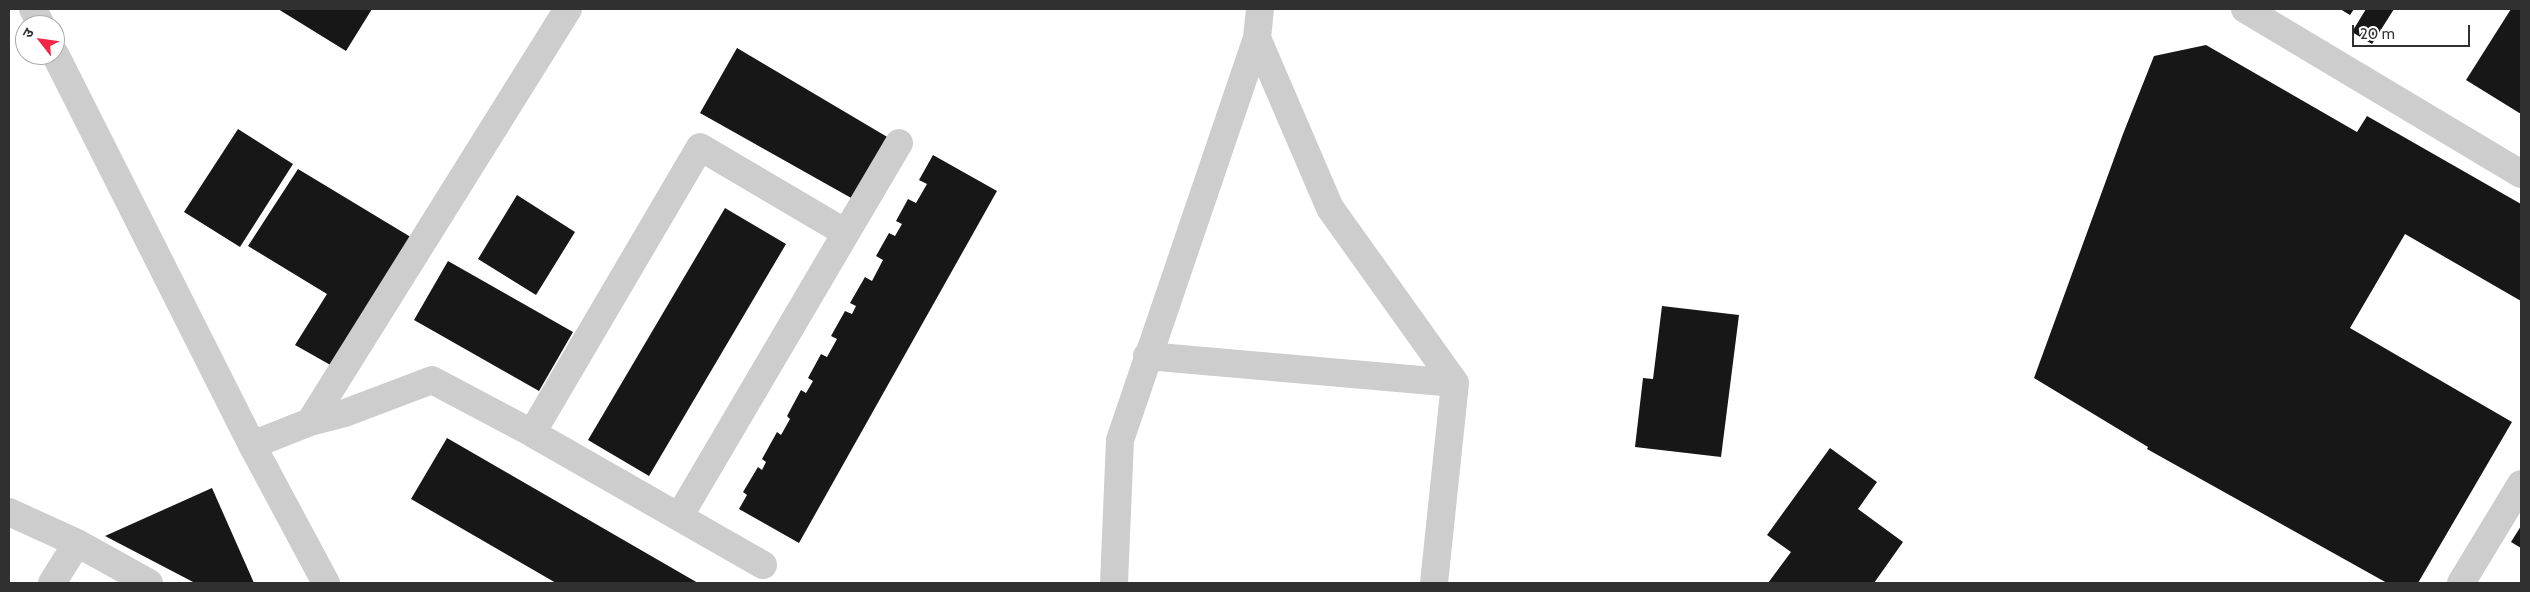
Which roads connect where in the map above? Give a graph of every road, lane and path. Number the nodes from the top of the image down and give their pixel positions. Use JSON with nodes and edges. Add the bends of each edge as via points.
{"nodes":[{"id":1,"x":568,"y":9,"type":"edge"},
{"id":2,"x":1260,"y":9,"type":"edge"},
{"id":3,"x":2245,"y":9,"type":"edge"},
{"id":4,"x":1257,"y":38,"type":"junction"},
{"id":5,"x":61,"y":65,"type":"edge"},
{"id":6,"x":899,"y":143,"type":"dead end"},
{"id":7,"x":2521,"y":174,"type":"edge"},
{"id":8,"x":846,"y":232,"type":"junction"},
{"id":9,"x":1147,"y":356,"type":"junction"},
{"id":10,"x":1455,"y":384,"type":"junction"},
{"id":11,"x":310,"y":422,"type":"junction"},
{"id":12,"x":532,"y":433,"type":"junction"},
{"id":13,"x":252,"y":445,"type":"junction"},
{"id":14,"x":2521,"y":484,"type":"edge"},
{"id":15,"x":9,"y":512,"type":"edge"},
{"id":16,"x":679,"y":517,"type":"junction"},
{"id":17,"x":77,"y":543,"type":"junction"},
{"id":18,"x":763,"y":565,"type":"dead end"},
{"id":19,"x":52,"y":583,"type":"edge"},
{"id":20,"x":149,"y":583,"type":"edge"},
{"id":21,"x":326,"y":583,"type":"edge"},
{"id":22,"x":1114,"y":583,"type":"edge"},
{"id":23,"x":1434,"y":583,"type":"edge"},
{"id":24,"x":2461,"y":583,"type":"edge"}],
"edges":[{"from":1,"to":11,"type":"street"},
{"from":2,"to":4,"type":"street"},
{"from":3,"to":7,"type":"street"},
{"from":4,"to":9,"type":"street"},
{"from":4,"to":10,"type":"street","via":[[1330,208]]},
{"from":5,"to":13,"type":"street"},
{"from":6,"to":8,"type":"street"},
{"from":8,"to":12,"type":"street","via":[[700,147]]},
{"from":8,"to":16,"type":"street"},
{"from":9,"to":10,"type":"street"},
{"from":9,"to":22,"type":"street","via":[[1120,440]]},
{"from":10,"to":23,"type":"street"},
{"from":11,"to":12,"type":"street","via":[[345,413],[432,380]]},
{"from":11,"to":13,"type":"street"},
{"from":12,"to":16,"type":"street"},
{"from":13,"to":21,"type":"street"},
{"from":14,"to":24,"type":"street"},
{"from":15,"to":17,"type":"street"},
{"from":16,"to":18,"type":"street"},
{"from":17,"to":19,"type":"street"},
{"from":17,"to":20,"type":"street"}]}
